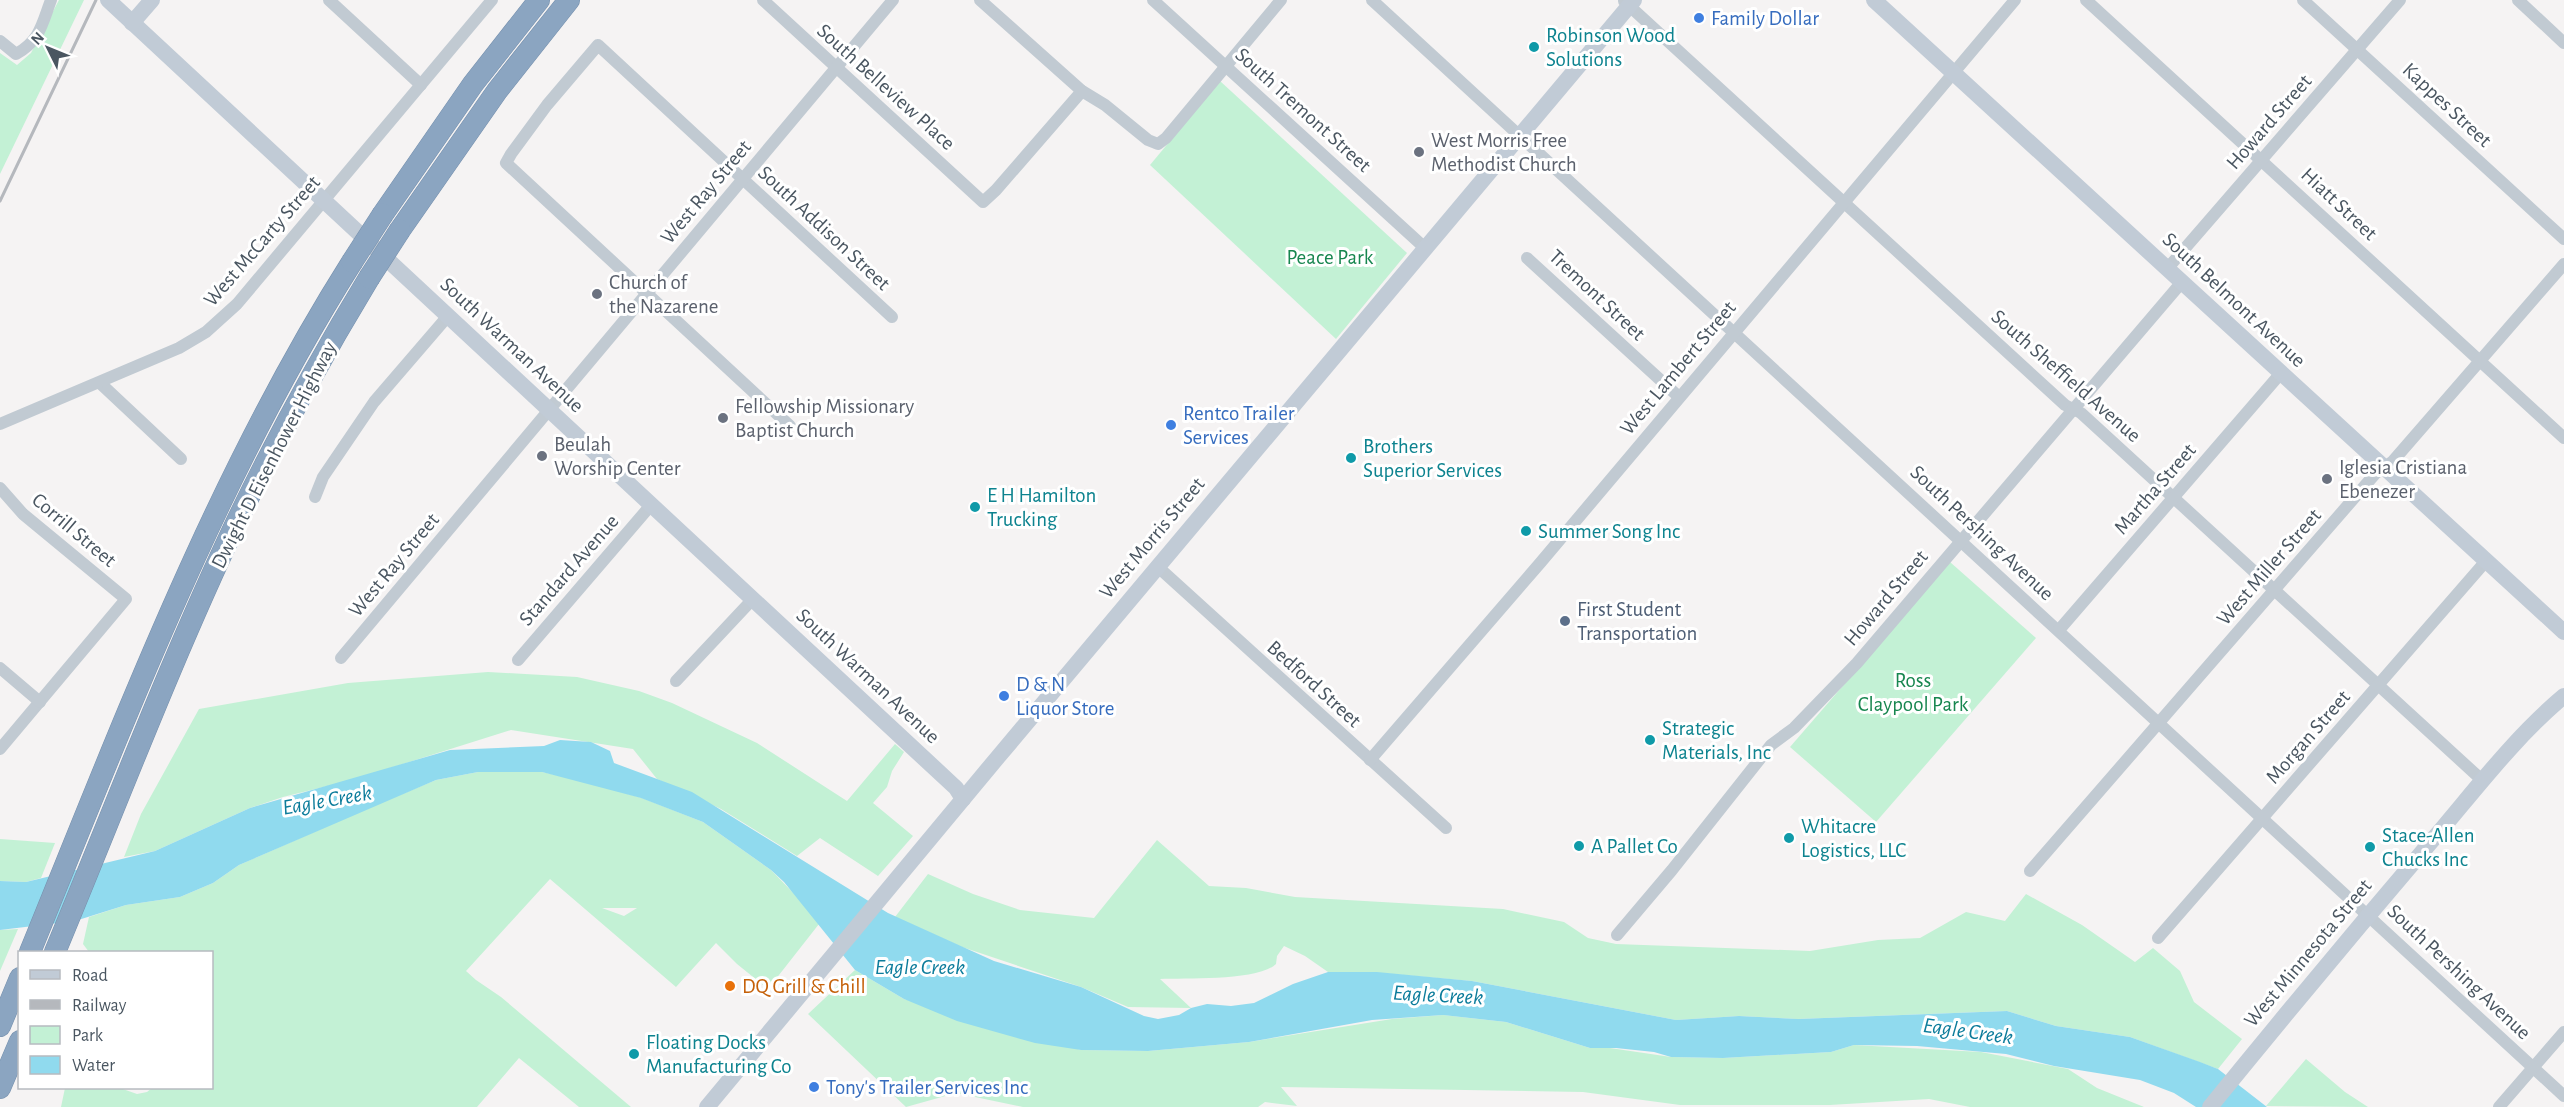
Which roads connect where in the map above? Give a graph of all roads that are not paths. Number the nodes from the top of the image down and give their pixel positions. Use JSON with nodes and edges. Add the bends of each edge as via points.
{"nodes":[{"id":1,"x":51,"y":0,"type":"edge"},
{"id":2,"x":108,"y":0,"type":"edge"},
{"id":3,"x":152,"y":0,"type":"edge"},
{"id":4,"x":329,"y":0,"type":"edge"},
{"id":5,"x":492,"y":0,"type":"edge"},
{"id":6,"x":538,"y":0,"type":"edge"},
{"id":7,"x":568,"y":0,"type":"edge"},
{"id":8,"x":763,"y":0,"type":"edge"},
{"id":9,"x":893,"y":0,"type":"edge"},
{"id":10,"x":980,"y":0,"type":"edge"},
{"id":11,"x":1153,"y":0,"type":"edge"},
{"id":12,"x":1281,"y":0,"type":"edge"},
{"id":13,"x":1372,"y":0,"type":"edge"},
{"id":14,"x":1874,"y":0,"type":"edge"},
{"id":15,"x":2015,"y":0,"type":"edge"},
{"id":16,"x":2086,"y":0,"type":"edge"},
{"id":17,"x":2303,"y":0,"type":"edge"},
{"id":18,"x":2400,"y":0,"type":"edge"},
{"id":19,"x":2518,"y":0,"type":"edge"},
{"id":20,"x":1629,"y":2,"type":"edge"},
{"id":21,"x":132,"y":23,"type":"junction"},
{"id":22,"x":0,"y":41,"type":"edge"},
{"id":23,"x":2564,"y":42,"type":"edge"},
{"id":24,"x":2358,"y":50,"type":"junction"},
{"id":25,"x":1226,"y":66,"type":"junction"},
{"id":26,"x":836,"y":68,"type":"junction"},
{"id":27,"x":1952,"y":72,"type":"junction"},
{"id":28,"x":421,"y":85,"type":"junction"},
{"id":29,"x":1082,"y":91,"type":"junction"},
{"id":30,"x":1520,"y":136,"type":"junction"},
{"id":31,"x":2262,"y":160,"type":"junction"},
{"id":32,"x":742,"y":180,"type":"junction"},
{"id":33,"x":323,"y":200,"type":"junction"},
{"id":34,"x":1844,"y":202,"type":"junction"},
{"id":35,"x":2564,"y":239,"type":"edge"},
{"id":36,"x":1425,"y":249,"type":"junction"},
{"id":37,"x":1527,"y":258,"type":"dead end"},
{"id":38,"x":2564,"y":264,"type":"edge"},
{"id":39,"x":2167,"y":269,"type":"junction"},
{"id":40,"x":2182,"y":282,"type":"junction"},
{"id":41,"x":647,"y":294,"type":"junction"},
{"id":42,"x":448,"y":316,"type":"junction"},
{"id":43,"x":892,"y":317,"type":"dead end"},
{"id":44,"x":1734,"y":332,"type":"junction"},
{"id":45,"x":2480,"y":360,"type":"junction"},
{"id":46,"x":2281,"y":373,"type":"junction"},
{"id":47,"x":100,"y":383,"type":"junction"},
{"id":48,"x":1679,"y":397,"type":"junction"},
{"id":49,"x":2073,"y":409,"type":"junction"},
{"id":50,"x":549,"y":411,"type":"junction"},
{"id":51,"x":0,"y":424,"type":"edge"},
{"id":52,"x":790,"y":426,"type":"dead end"},
{"id":53,"x":2564,"y":438,"type":"edge"},
{"id":54,"x":181,"y":459,"type":"dead end"},
{"id":55,"x":2384,"y":467,"type":"junction"},
{"id":56,"x":0,"y":488,"type":"edge"},
{"id":57,"x":315,"y":497,"type":"dead end"},
{"id":58,"x":2173,"y":498,"type":"junction"},
{"id":59,"x":651,"y":505,"type":"junction"},
{"id":60,"x":1960,"y":540,"type":"junction"},
{"id":61,"x":2486,"y":561,"type":"junction"},
{"id":62,"x":1158,"y":567,"type":"junction"},
{"id":63,"x":2275,"y":591,"type":"junction"},
{"id":64,"x":752,"y":600,"type":"junction"},
{"id":65,"x":2059,"y":630,"type":"junction"},
{"id":66,"x":2564,"y":632,"type":"edge"},
{"id":67,"x":341,"y":658,"type":"dead end"},
{"id":68,"x":518,"y":660,"type":"dead end"},
{"id":69,"x":0,"y":668,"type":"edge"},
{"id":70,"x":676,"y":681,"type":"dead end"},
{"id":71,"x":2379,"y":686,"type":"junction"},
{"id":72,"x":2564,"y":696,"type":"edge"},
{"id":73,"x":40,"y":702,"type":"junction"},
{"id":74,"x":2160,"y":723,"type":"junction"},
{"id":75,"x":0,"y":749,"type":"edge"},
{"id":76,"x":1370,"y":760,"type":"junction"},
{"id":77,"x":2483,"y":781,"type":"junction"},
{"id":78,"x":963,"y":799,"type":"junction"},
{"id":79,"x":2263,"y":819,"type":"junction"},
{"id":80,"x":1446,"y":828,"type":"dead end"},
{"id":81,"x":2030,"y":872,"type":"dead end"},
{"id":82,"x":2368,"y":915,"type":"junction"},
{"id":83,"x":1617,"y":934,"type":"dead end"},
{"id":84,"x":2158,"y":938,"type":"dead end"},
{"id":85,"x":30,"y":951,"type":"edge"},
{"id":86,"x":55,"y":951,"type":"edge"},
{"id":87,"x":18,"y":983,"type":"edge"},
{"id":88,"x":0,"y":1026,"type":"edge"},
{"id":89,"x":2564,"y":1032,"type":"edge"},
{"id":90,"x":18,"y":1046,"type":"edge"},
{"id":91,"x":2534,"y":1068,"type":"junction"},
{"id":92,"x":0,"y":1088,"type":"edge"},
{"id":93,"x":2564,"y":1096,"type":"edge"},
{"id":94,"x":707,"y":1107,"type":"edge"},
{"id":95,"x":2210,"y":1107,"type":"edge"},
{"id":96,"x":2499,"y":1107,"type":"edge"}],
"edges":[{"from":1,"to":22,"type":"street","via":[[30,46],[16,54]]},
{"from":2,"to":21,"type":"main road","name":"South Warman Avenue"},
{"from":3,"to":21,"type":"main road"},
{"from":4,"to":28,"type":"street"},
{"from":5,"to":28,"type":"street","name":"West McCarty Street"},
{"from":6,"to":85,"type":"highway","name":"Dwight D Eisenhower Highway","bridge":true,"via":[[473,84],[383,214],[271,402],[213,516]]},
{"from":7,"to":86,"type":"highway","name":"Dwight D Eisenhower Highway","bridge":true,"via":[[496,91],[400,230],[297,403],[188,629]]},
{"from":8,"to":26,"type":"street","name":"South Belleview Place"},
{"from":9,"to":26,"type":"street","name":"West Ray Street"},
{"from":10,"to":29,"type":"street"},
{"from":11,"to":25,"type":"street","name":"South Tremont Street"},
{"from":12,"to":25,"type":"street"},
{"from":13,"to":30,"type":"street","name":"South Pershing Avenue"},
{"from":14,"to":27,"type":"main road","name":"South Belmont Avenue"},
{"from":15,"to":27,"type":"street","name":"West Lambert Street"},
{"from":16,"to":31,"type":"street","name":"Hiatt Street"},
{"from":17,"to":24,"type":"street","name":"Kappes Street"},
{"from":18,"to":24,"type":"street","name":"Howard Street"},
{"from":19,"to":23,"type":"street"},
{"from":20,"to":30,"type":"main road","name":"West Morris Street"},
{"from":20,"to":34,"type":"street","name":"South Sheffield Avenue"},
{"from":21,"to":33,"type":"main road","name":"South Warman Avenue"},
{"from":24,"to":31,"type":"street","name":"Howard Street"},
{"from":24,"to":35,"type":"street","name":"Kappes Street"},
{"from":25,"to":29,"type":"street","via":[[1158,144]]},
{"from":25,"to":36,"type":"street","name":"South Tremont Street"},
{"from":26,"to":29,"type":"street","name":"South Belleview Place","via":[[983,202]]},
{"from":26,"to":32,"type":"street","name":"West Ray Street"},
{"from":27,"to":34,"type":"street","name":"West Lambert Street"},
{"from":27,"to":39,"type":"main road","name":"South Belmont Avenue"},
{"from":28,"to":33,"type":"street","name":"West McCarty Street"},
{"from":30,"to":36,"type":"main road","name":"West Morris Street"},
{"from":30,"to":44,"type":"street","name":"South Pershing Avenue"},
{"from":31,"to":39,"type":"street","name":"Howard Street"},
{"from":31,"to":45,"type":"street","name":"Hiatt Street"},
{"from":32,"to":41,"type":"street","name":"West Ray Street"},
{"from":32,"to":41,"type":"street","name":"South Addison Street","via":[[598,45],[547,105],[507,163]]},
{"from":32,"to":43,"type":"street","name":"South Addison Street"},
{"from":33,"to":42,"type":"main road","name":"South Warman Avenue"},
{"from":33,"to":47,"type":"street","name":"West McCarty Street","via":[[217,323],[179,348]]},
{"from":34,"to":44,"type":"street","name":"West Lambert Street"},
{"from":34,"to":49,"type":"street","name":"South Sheffield Avenue"},
{"from":36,"to":62,"type":"main road","name":"West Morris Street"},
{"from":37,"to":48,"type":"street","name":"Tremont Street"},
{"from":38,"to":45,"type":"street","name":"West Miller Street"},
{"from":39,"to":40,"type":"main road","name":"South Belmont Avenue"},
{"from":40,"to":46,"type":"main road","name":"South Belmont Avenue"},
{"from":40,"to":49,"type":"street","name":"Howard Street"},
{"from":41,"to":50,"type":"street","name":"West Ray Street"},
{"from":41,"to":52,"type":"street"},
{"from":42,"to":50,"type":"main road","name":"South Warman Avenue"},
{"from":42,"to":57,"type":"street","via":[[374,402],[323,477]]},
{"from":44,"to":48,"type":"street","name":"West Lambert Street"},
{"from":44,"to":60,"type":"street","name":"South Pershing Avenue"},
{"from":45,"to":53,"type":"street","name":"Hiatt Street"},
{"from":45,"to":55,"type":"street","name":"West Miller Street"},
{"from":46,"to":55,"type":"main road","name":"South Belmont Avenue"},
{"from":46,"to":58,"type":"street","name":"Martha Street"},
{"from":47,"to":51,"type":"street","name":"West McCarty Street"},
{"from":47,"to":54,"type":"street"},
{"from":48,"to":76,"type":"street","name":"West Lambert Street"},
{"from":49,"to":58,"type":"street","name":"South Sheffield Avenue"},
{"from":49,"to":60,"type":"street","name":"Howard Street"},
{"from":50,"to":59,"type":"main road","name":"South Warman Avenue"},
{"from":50,"to":67,"type":"street","name":"West Ray Street"},
{"from":55,"to":61,"type":"main road","name":"South Belmont Avenue"},
{"from":55,"to":63,"type":"street","name":"West Miller Street"},
{"from":56,"to":73,"type":"street","name":"Corrill Street","via":[[23,514],[126,599]]},
{"from":58,"to":63,"type":"street","name":"South Sheffield Avenue"},
{"from":58,"to":65,"type":"street","name":"Martha Street"},
{"from":59,"to":64,"type":"main road","name":"South Warman Avenue"},
{"from":59,"to":68,"type":"street","name":"Standard Avenue"},
{"from":60,"to":65,"type":"street","name":"South Pershing Avenue"},
{"from":60,"to":83,"type":"street","name":"Howard Street","via":[[1857,663],[1794,728],[1771,745]]},
{"from":61,"to":66,"type":"main road","name":"South Belmont Avenue"},
{"from":61,"to":71,"type":"street","name":"Morgan Street"},
{"from":62,"to":76,"type":"street","name":"Bedford Street"},
{"from":62,"to":78,"type":"main road","name":"West Morris Street"},
{"from":63,"to":71,"type":"street","name":"South Sheffield Avenue"},
{"from":63,"to":74,"type":"street","name":"West Miller Street"},
{"from":64,"to":70,"type":"street"},
{"from":64,"to":78,"type":"main road","name":"South Warman Avenue"},
{"from":65,"to":74,"type":"street","name":"South Pershing Avenue"},
{"from":69,"to":73,"type":"street"},
{"from":71,"to":77,"type":"street","name":"South Sheffield Avenue"},
{"from":71,"to":79,"type":"street","name":"Morgan Street"},
{"from":72,"to":77,"type":"main road","name":"West Minnesota Street","via":[[2527,730]]},
{"from":73,"to":75,"type":"street"},
{"from":74,"to":79,"type":"street","name":"South Pershing Avenue"},
{"from":74,"to":81,"type":"street","name":"West Miller Street"},
{"from":76,"to":80,"type":"street","name":"Bedford Street"},
{"from":77,"to":82,"type":"main road","name":"West Minnesota Street"},
{"from":78,"to":94,"type":"main road","name":"West Morris Street"},
{"from":79,"to":82,"type":"street","name":"South Pershing Avenue"},
{"from":79,"to":84,"type":"street","name":"Morgan Street"},
{"from":82,"to":91,"type":"street","name":"South Pershing Avenue"},
{"from":82,"to":95,"type":"main road","name":"West Minnesota Street"},
{"from":87,"to":88,"type":"highway"},
{"from":89,"to":91,"type":"street"},
{"from":90,"to":92,"type":"highway"},
{"from":91,"to":93,"type":"street","name":"South Pershing Avenue"},
{"from":91,"to":96,"type":"street"}]}
